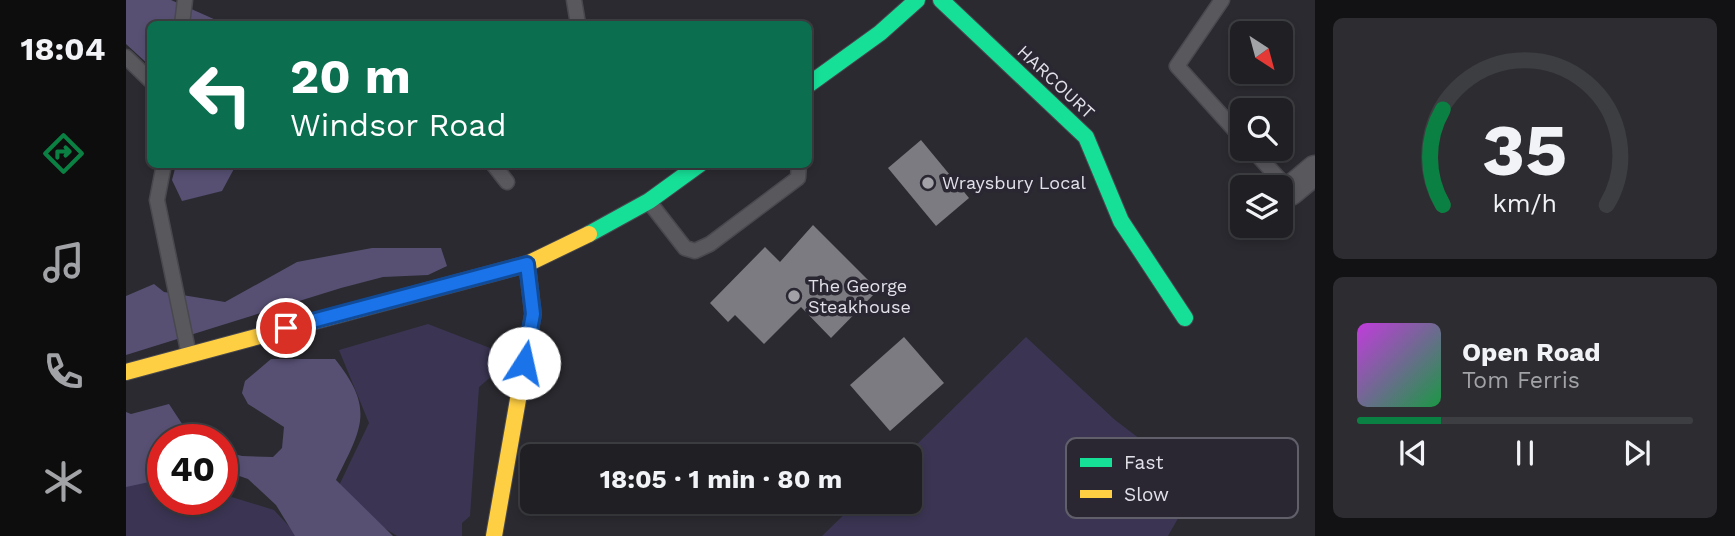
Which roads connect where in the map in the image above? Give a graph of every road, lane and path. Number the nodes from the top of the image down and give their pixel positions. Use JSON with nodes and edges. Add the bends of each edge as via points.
{"nodes":[{"id":1,"x":185,"y":0,"type":"edge"},
{"id":2,"x":575,"y":0,"type":"edge"},
{"id":3,"x":917,"y":0,"type":"edge"},
{"id":4,"x":941,"y":0,"type":"edge"},
{"id":5,"x":1222,"y":0,"type":"edge"},
{"id":6,"x":182,"y":21,"type":"edge"},
{"id":7,"x":578,"y":21,"type":"edge"},
{"id":8,"x":126,"y":57,"type":"edge"},
{"id":9,"x":147,"y":77,"type":"edge"},
{"id":10,"x":812,"y":82,"type":"edge"},
{"id":11,"x":1230,"y":125,"type":"edge"},
{"id":12,"x":1263,"y":161,"type":"edge"},
{"id":13,"x":163,"y":168,"type":"edge"},
{"id":14,"x":497,"y":168,"type":"edge"},
{"id":15,"x":694,"y":168,"type":"edge"},
{"id":16,"x":799,"y":168,"type":"edge"},
{"id":17,"x":1315,"y":170,"type":"edge"},
{"id":18,"x":1276,"y":175,"type":"edge"},
{"id":19,"x":507,"y":182,"type":"dead end"},
{"id":20,"x":1293,"y":188,"type":"edge"},
{"id":21,"x":649,"y":201,"type":"junction"},
{"id":22,"x":527,"y":264,"type":"junction"},
{"id":23,"x":1185,"y":318,"type":"dead end"},
{"id":24,"x":189,"y":355,"type":"junction"},
{"id":25,"x":126,"y":372,"type":"edge"},
{"id":26,"x":494,"y":536,"type":"edge"}],
"edges":[{"from":1,"to":6,"type":"lane"},
{"from":2,"to":7,"type":"lane"},
{"from":3,"to":10,"type":"main road"},
{"from":4,"to":23,"type":"main road","name":"HARCOURT","via":[[1086,137],[1121,221]]},
{"from":5,"to":11,"type":"lane","via":[[1177,66]]},
{"from":8,"to":9,"type":"lane"},
{"from":12,"to":18,"type":"lane"},
{"from":13,"to":24,"type":"lane","via":[[157,200]]},
{"from":14,"to":19,"type":"lane"},
{"from":15,"to":21,"type":"main road"},
{"from":16,"to":21,"type":"lane","via":[[798,178],[695,251],[685,248]]},
{"from":17,"to":20,"type":"street"},
{"from":21,"to":22,"type":"main road"},
{"from":22,"to":24,"type":"main road"},
{"from":22,"to":26,"type":"main road","via":[[533,314]]},
{"from":24,"to":25,"type":"main road"}]}
